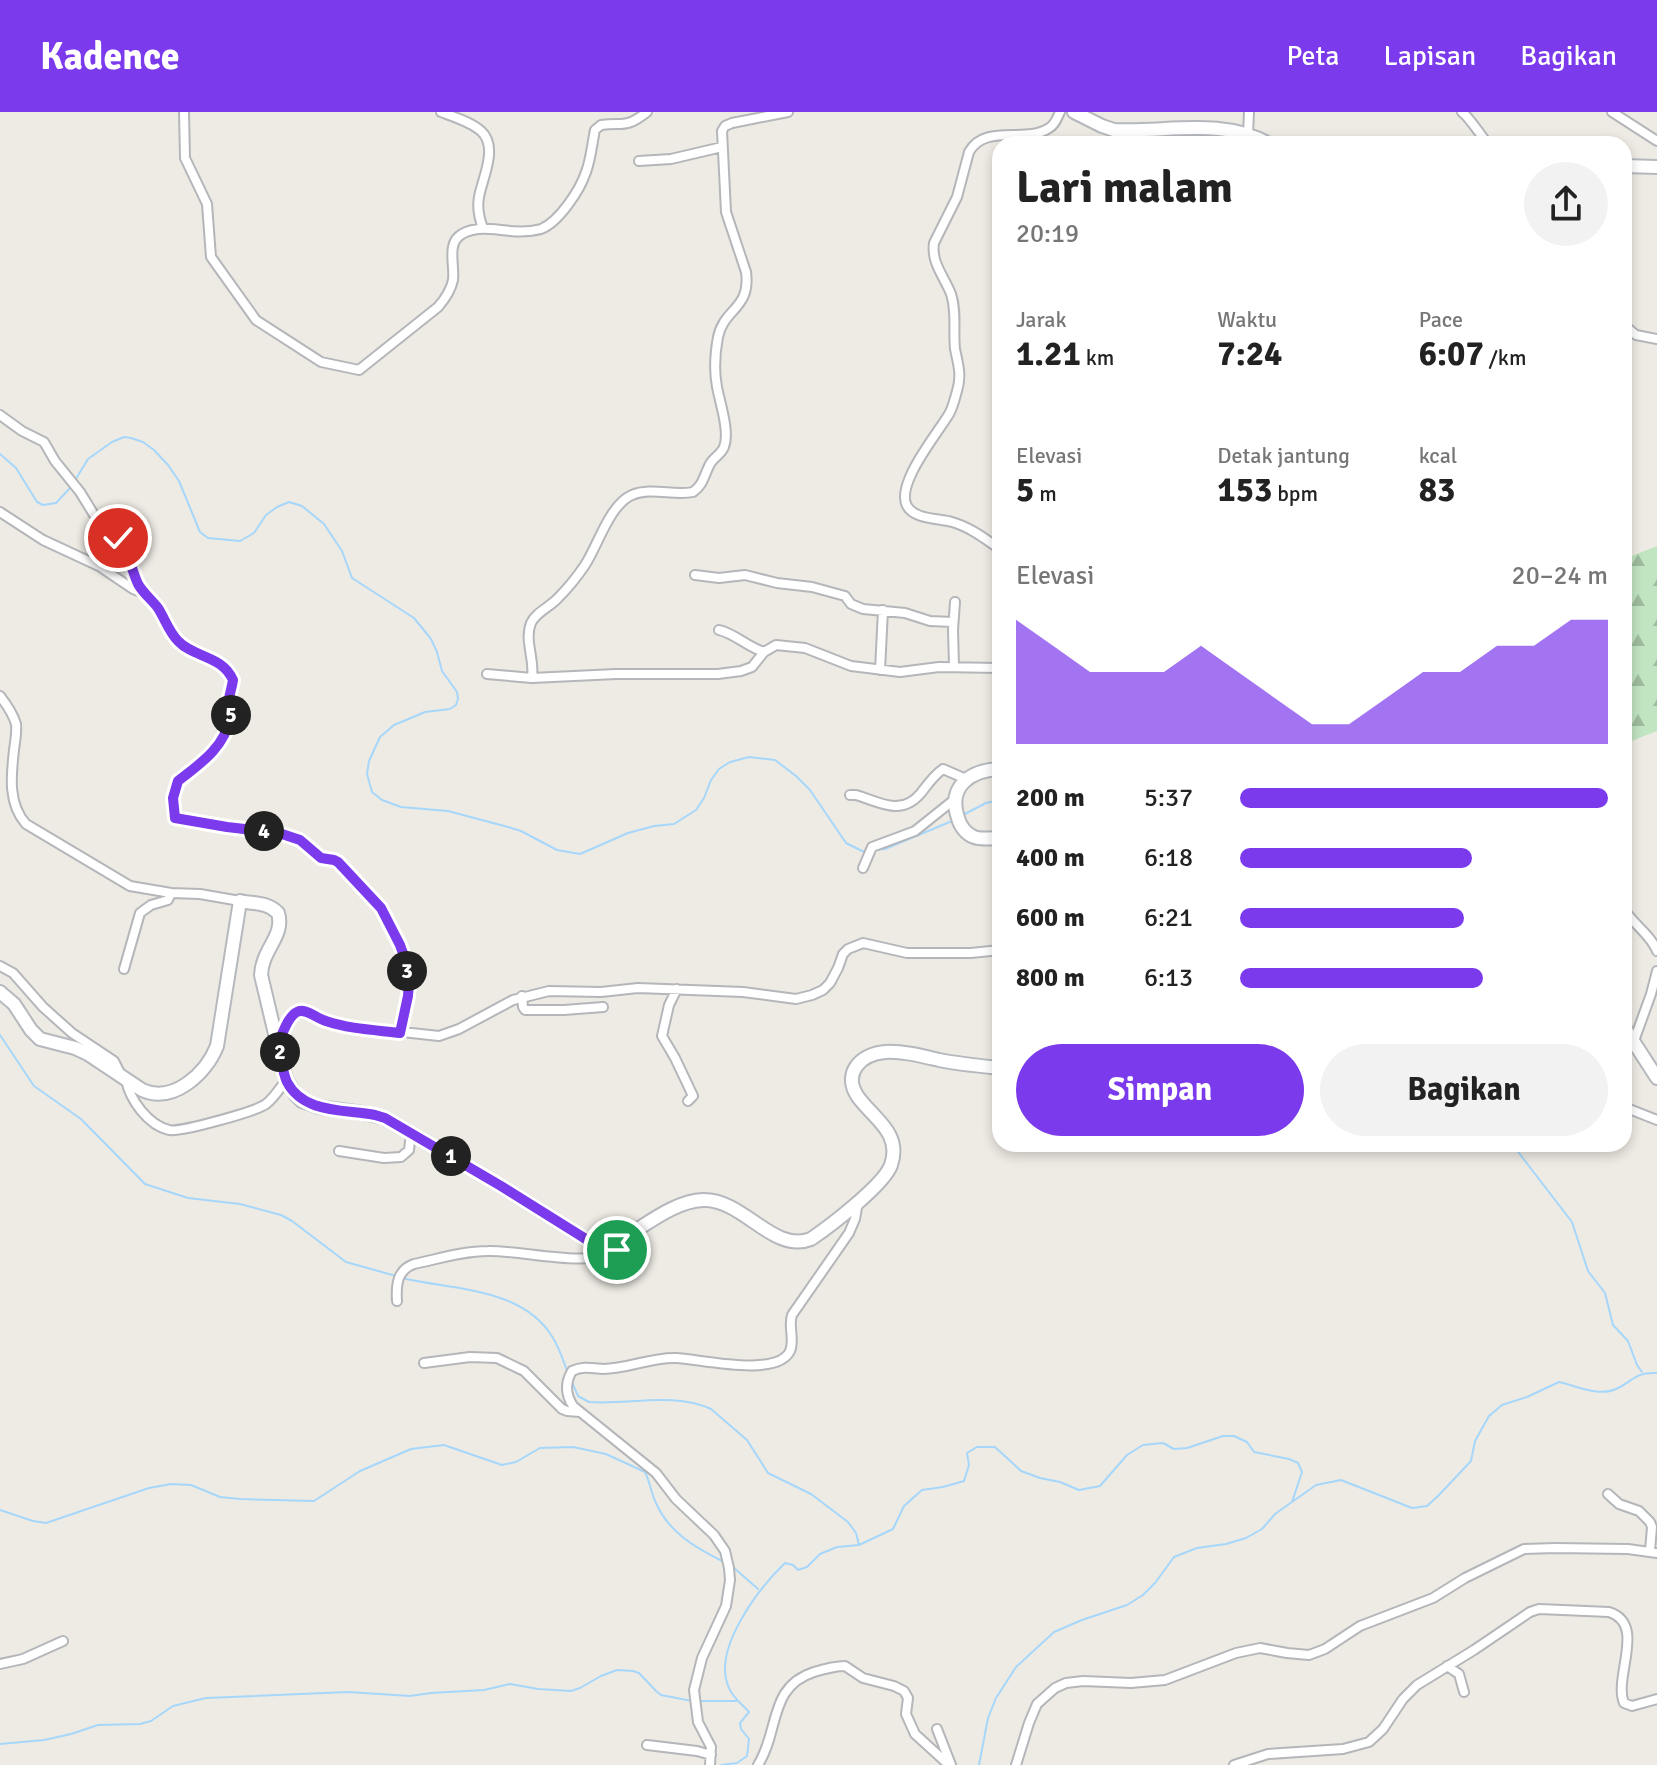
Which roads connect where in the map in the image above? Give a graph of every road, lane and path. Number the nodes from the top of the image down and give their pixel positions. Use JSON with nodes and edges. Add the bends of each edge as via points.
{"nodes":[{"id":1,"x":184,"y":112,"type":"edge"},
{"id":2,"x":441,"y":112,"type":"edge"},
{"id":3,"x":647,"y":112,"type":"edge"},
{"id":4,"x":788,"y":112,"type":"edge"},
{"id":5,"x":1060,"y":112,"type":"edge"},
{"id":6,"x":1074,"y":112,"type":"edge"},
{"id":7,"x":1249,"y":112,"type":"edge"},
{"id":8,"x":1462,"y":112,"type":"edge"},
{"id":9,"x":1615,"y":113,"type":"edge"},
{"id":10,"x":1248,"y":134,"type":"junction"},
{"id":11,"x":1006,"y":136,"type":"edge"},
{"id":12,"x":1252,"y":136,"type":"edge"},
{"id":13,"x":1481,"y":136,"type":"edge"},
{"id":14,"x":992,"y":137,"type":"edge"},
{"id":15,"x":1657,"y":141,"type":"edge"},
{"id":16,"x":722,"y":147,"type":"junction"},
{"id":17,"x":639,"y":161,"type":"dead end"},
{"id":18,"x":1632,"y":166,"type":"edge"},
{"id":19,"x":1657,"y":167,"type":"edge"},
{"id":20,"x":483,"y":228,"type":"junction"},
{"id":21,"x":1632,"y":332,"type":"edge"},
{"id":22,"x":1657,"y":339,"type":"edge"},
{"id":23,"x":0,"y":415,"type":"edge"},
{"id":24,"x":0,"y":512,"type":"edge"},
{"id":25,"x":992,"y":544,"type":"edge"},
{"id":26,"x":695,"y":575,"type":"dead end"},
{"id":27,"x":148,"y":595,"type":"junction"},
{"id":28,"x":955,"y":602,"type":"dead end"},
{"id":29,"x":883,"y":610,"type":"junction"},
{"id":30,"x":953,"y":622,"type":"junction"},
{"id":31,"x":719,"y":630,"type":"dead end"},
{"id":32,"x":764,"y":652,"type":"junction"},
{"id":33,"x":954,"y":666,"type":"junction"},
{"id":34,"x":992,"y":668,"type":"edge"},
{"id":35,"x":880,"y":670,"type":"junction"},
{"id":36,"x":487,"y":674,"type":"dead end"},
{"id":37,"x":532,"y":678,"type":"junction"},
{"id":38,"x":0,"y":696,"type":"edge"},
{"id":39,"x":992,"y":770,"type":"edge"},
{"id":40,"x":966,"y":779,"type":"junction"},
{"id":41,"x":850,"y":795,"type":"dead end"},
{"id":42,"x":955,"y":799,"type":"junction"},
{"id":43,"x":992,"y":838,"type":"edge"},
{"id":44,"x":863,"y":868,"type":"dead end"},
{"id":45,"x":171,"y":893,"type":"junction"},
{"id":46,"x":240,"y":901,"type":"junction"},
{"id":47,"x":1632,"y":920,"type":"edge"},
{"id":48,"x":1656,"y":947,"type":"edge"},
{"id":49,"x":992,"y":951,"type":"edge"},
{"id":50,"x":0,"y":966,"type":"edge"},
{"id":51,"x":124,"y":969,"type":"dead end"},
{"id":52,"x":1657,"y":971,"type":"edge"},
{"id":53,"x":677,"y":989,"type":"junction"},
{"id":54,"x":0,"y":992,"type":"edge"},
{"id":55,"x":522,"y":996,"type":"junction"},
{"id":56,"x":603,"y":1007,"type":"dead end"},
{"id":57,"x":400,"y":1033,"type":"junction"},
{"id":58,"x":1632,"y":1038,"type":"edge"},
{"id":59,"x":1634,"y":1041,"type":"junction"},
{"id":60,"x":278,"y":1044,"type":"junction"},
{"id":61,"x":992,"y":1067,"type":"edge"},
{"id":62,"x":123,"y":1078,"type":"junction"},
{"id":63,"x":1657,"y":1078,"type":"edge"},
{"id":64,"x":286,"y":1080,"type":"junction"},
{"id":65,"x":688,"y":1101,"type":"dead end"},
{"id":66,"x":1632,"y":1110,"type":"edge"},
{"id":67,"x":1657,"y":1120,"type":"edge"},
{"id":68,"x":411,"y":1133,"type":"junction"},
{"id":69,"x":339,"y":1151,"type":"dead end"},
{"id":70,"x":858,"y":1201,"type":"junction"},
{"id":71,"x":624,"y":1237,"type":"junction"},
{"id":72,"x":397,"y":1301,"type":"dead end"},
{"id":73,"x":424,"y":1363,"type":"dead end"},
{"id":74,"x":580,"y":1412,"type":"junction"},
{"id":75,"x":1608,"y":1494,"type":"dead end"},
{"id":76,"x":1654,"y":1552,"type":"edge"},
{"id":77,"x":63,"y":1641,"type":"dead end"},
{"id":78,"x":0,"y":1664,"type":"edge"},
{"id":79,"x":1447,"y":1666,"type":"junction"},
{"id":80,"x":1464,"y":1692,"type":"dead end"},
{"id":81,"x":1657,"y":1699,"type":"edge"},
{"id":82,"x":937,"y":1729,"type":"dead end"},
{"id":83,"x":647,"y":1745,"type":"dead end"},
{"id":84,"x":711,"y":1755,"type":"junction"},
{"id":85,"x":710,"y":1765,"type":"edge"},
{"id":86,"x":758,"y":1765,"type":"edge"},
{"id":87,"x":950,"y":1765,"type":"edge"},
{"id":88,"x":1016,"y":1765,"type":"edge"},
{"id":89,"x":1234,"y":1765,"type":"edge"}],
"edges":[{"from":1,"to":20,"type":"street","via":[[185,158],[207,204],[211,257],[256,320],[321,362],[359,370],[438,307],[453,280],[455,240]]},
{"from":2,"to":20,"type":"street","via":[[484,132],[488,141],[478,200]]},
{"from":3,"to":20,"type":"street","via":[[624,125],[595,130],[586,172],[561,214],[544,228]]},
{"from":4,"to":16,"type":"street","via":[[725,126]]},
{"from":5,"to":11,"type":"street","via":[[1046,130]]},
{"from":6,"to":10,"type":"street","via":[[1114,130],[1215,128]]},
{"from":7,"to":10,"type":"street"},
{"from":8,"to":13,"type":"street"},
{"from":9,"to":15,"type":"street"},
{"from":10,"to":12,"type":"street"},
{"from":14,"to":25,"type":"street","via":[[969,152],[957,197],[934,243],[935,262],[954,306],[960,375],[949,413],[909,477],[905,498],[913,512],[961,525]]},
{"from":16,"to":17,"type":"street"},
{"from":16,"to":37,"type":"street","via":[[726,212],[747,283],[743,300],[718,334],[715,367],[726,435],[723,450],[693,492],[642,492],[617,506],[586,564],[530,626]]},
{"from":18,"to":19,"type":"street"},
{"from":21,"to":22,"type":"street"},
{"from":23,"to":27,"type":"street","via":[[44,442],[96,518],[124,545],[139,586]]},
{"from":24,"to":27,"type":"street"},
{"from":26,"to":29,"type":"street","via":[[745,575],[812,587],[845,596],[856,607]]},
{"from":27,"to":57,"type":"street","via":[[175,638],[212,658],[233,680],[227,729],[203,762],[178,781],[175,818],[279,833],[338,862],[381,908],[400,945],[409,982]]},
{"from":28,"to":30,"type":"street"},
{"from":29,"to":30,"type":"street"},
{"from":29,"to":35,"type":"street"},
{"from":30,"to":33,"type":"street"},
{"from":31,"to":32,"type":"street"},
{"from":32,"to":35,"type":"street","via":[[776,645],[792,646]]},
{"from":32,"to":37,"type":"street","via":[[752,667],[718,674]]},
{"from":33,"to":34,"type":"street"},
{"from":33,"to":35,"type":"street"},
{"from":36,"to":37,"type":"street"},
{"from":38,"to":45,"type":"street","via":[[17,727],[11,785],[19,817],[130,886]]},
{"from":39,"to":40,"type":"street"},
{"from":40,"to":41,"type":"street","via":[[943,769],[917,798],[897,807]]},
{"from":40,"to":42,"type":"street"},
{"from":42,"to":43,"type":"street","via":[[959,824],[966,832]]},
{"from":42,"to":44,"type":"street","via":[[915,831],[872,847]]},
{"from":45,"to":46,"type":"street"},
{"from":45,"to":51,"type":"street","via":[[168,900],[140,913]]},
{"from":46,"to":60,"type":"street","via":[[270,906],[280,919],[261,975]]},
{"from":46,"to":62,"type":"street","via":[[220,1036],[210,1061],[196,1076],[164,1094],[149,1093]]},
{"from":47,"to":48,"type":"street"},
{"from":49,"to":53,"type":"street","via":[[907,953],[863,943],[843,954],[823,990],[796,999]]},
{"from":50,"to":62,"type":"street","via":[[72,1033],[111,1059]]},
{"from":52,"to":59,"type":"street"},
{"from":53,"to":55,"type":"street"},
{"from":53,"to":65,"type":"street","via":[[662,1036],[693,1096]]},
{"from":54,"to":62,"type":"street","via":[[40,1039],[81,1050]]},
{"from":55,"to":56,"type":"street","via":[[525,1010]]},
{"from":55,"to":57,"type":"street","via":[[450,1034]]},
{"from":57,"to":60,"type":"street","via":[[337,1024],[301,1010]]},
{"from":58,"to":59,"type":"street"},
{"from":59,"to":63,"type":"street"},
{"from":60,"to":64,"type":"street"},
{"from":61,"to":70,"type":"street","via":[[888,1051],[865,1057],[853,1070],[852,1085],[882,1121],[893,1147],[892,1163],[881,1183]]},
{"from":62,"to":64,"type":"street","via":[[143,1111],[174,1131],[257,1109]]},
{"from":64,"to":68,"type":"street","via":[[310,1105],[375,1115]]},
{"from":66,"to":67,"type":"street"},
{"from":68,"to":69,"type":"street","via":[[409,1150],[401,1157]]},
{"from":68,"to":71,"type":"street","via":[[597,1245]]},
{"from":70,"to":71,"type":"street","via":[[803,1242],[787,1241],[734,1208],[705,1200],[680,1206]]},
{"from":70,"to":74,"type":"street","via":[[849,1233],[792,1315],[791,1343],[783,1359],[745,1364],[660,1358],[580,1368],[570,1374],[566,1390]]},
{"from":71,"to":72,"type":"street","via":[[614,1252],[589,1258],[488,1251],[414,1264],[400,1275]]},
{"from":73,"to":74,"type":"street","via":[[497,1358],[524,1371],[562,1409]]},
{"from":74,"to":84,"type":"street","via":[[656,1473],[725,1551],[730,1580],[726,1606],[694,1690],[698,1722]]},
{"from":75,"to":76,"type":"street","via":[[1650,1522]]},
{"from":76,"to":88,"type":"street","via":[[1524,1549],[1309,1655],[1260,1648],[1165,1680],[1066,1683],[1037,1704]]},
{"from":77,"to":78,"type":"street"},
{"from":79,"to":80,"type":"street","via":[[1459,1674]]},
{"from":79,"to":81,"type":"street","via":[[1539,1609],[1609,1612],[1623,1622],[1628,1635],[1624,1703]]},
{"from":79,"to":89,"type":"street","via":[[1417,1685],[1369,1742],[1268,1754]]},
{"from":82,"to":87,"type":"street"},
{"from":83,"to":84,"type":"street"},
{"from":84,"to":85,"type":"street"},
{"from":86,"to":87,"type":"street","via":[[783,1694],[792,1683],[845,1666],[863,1678],[904,1691],[915,1734]]}]}
